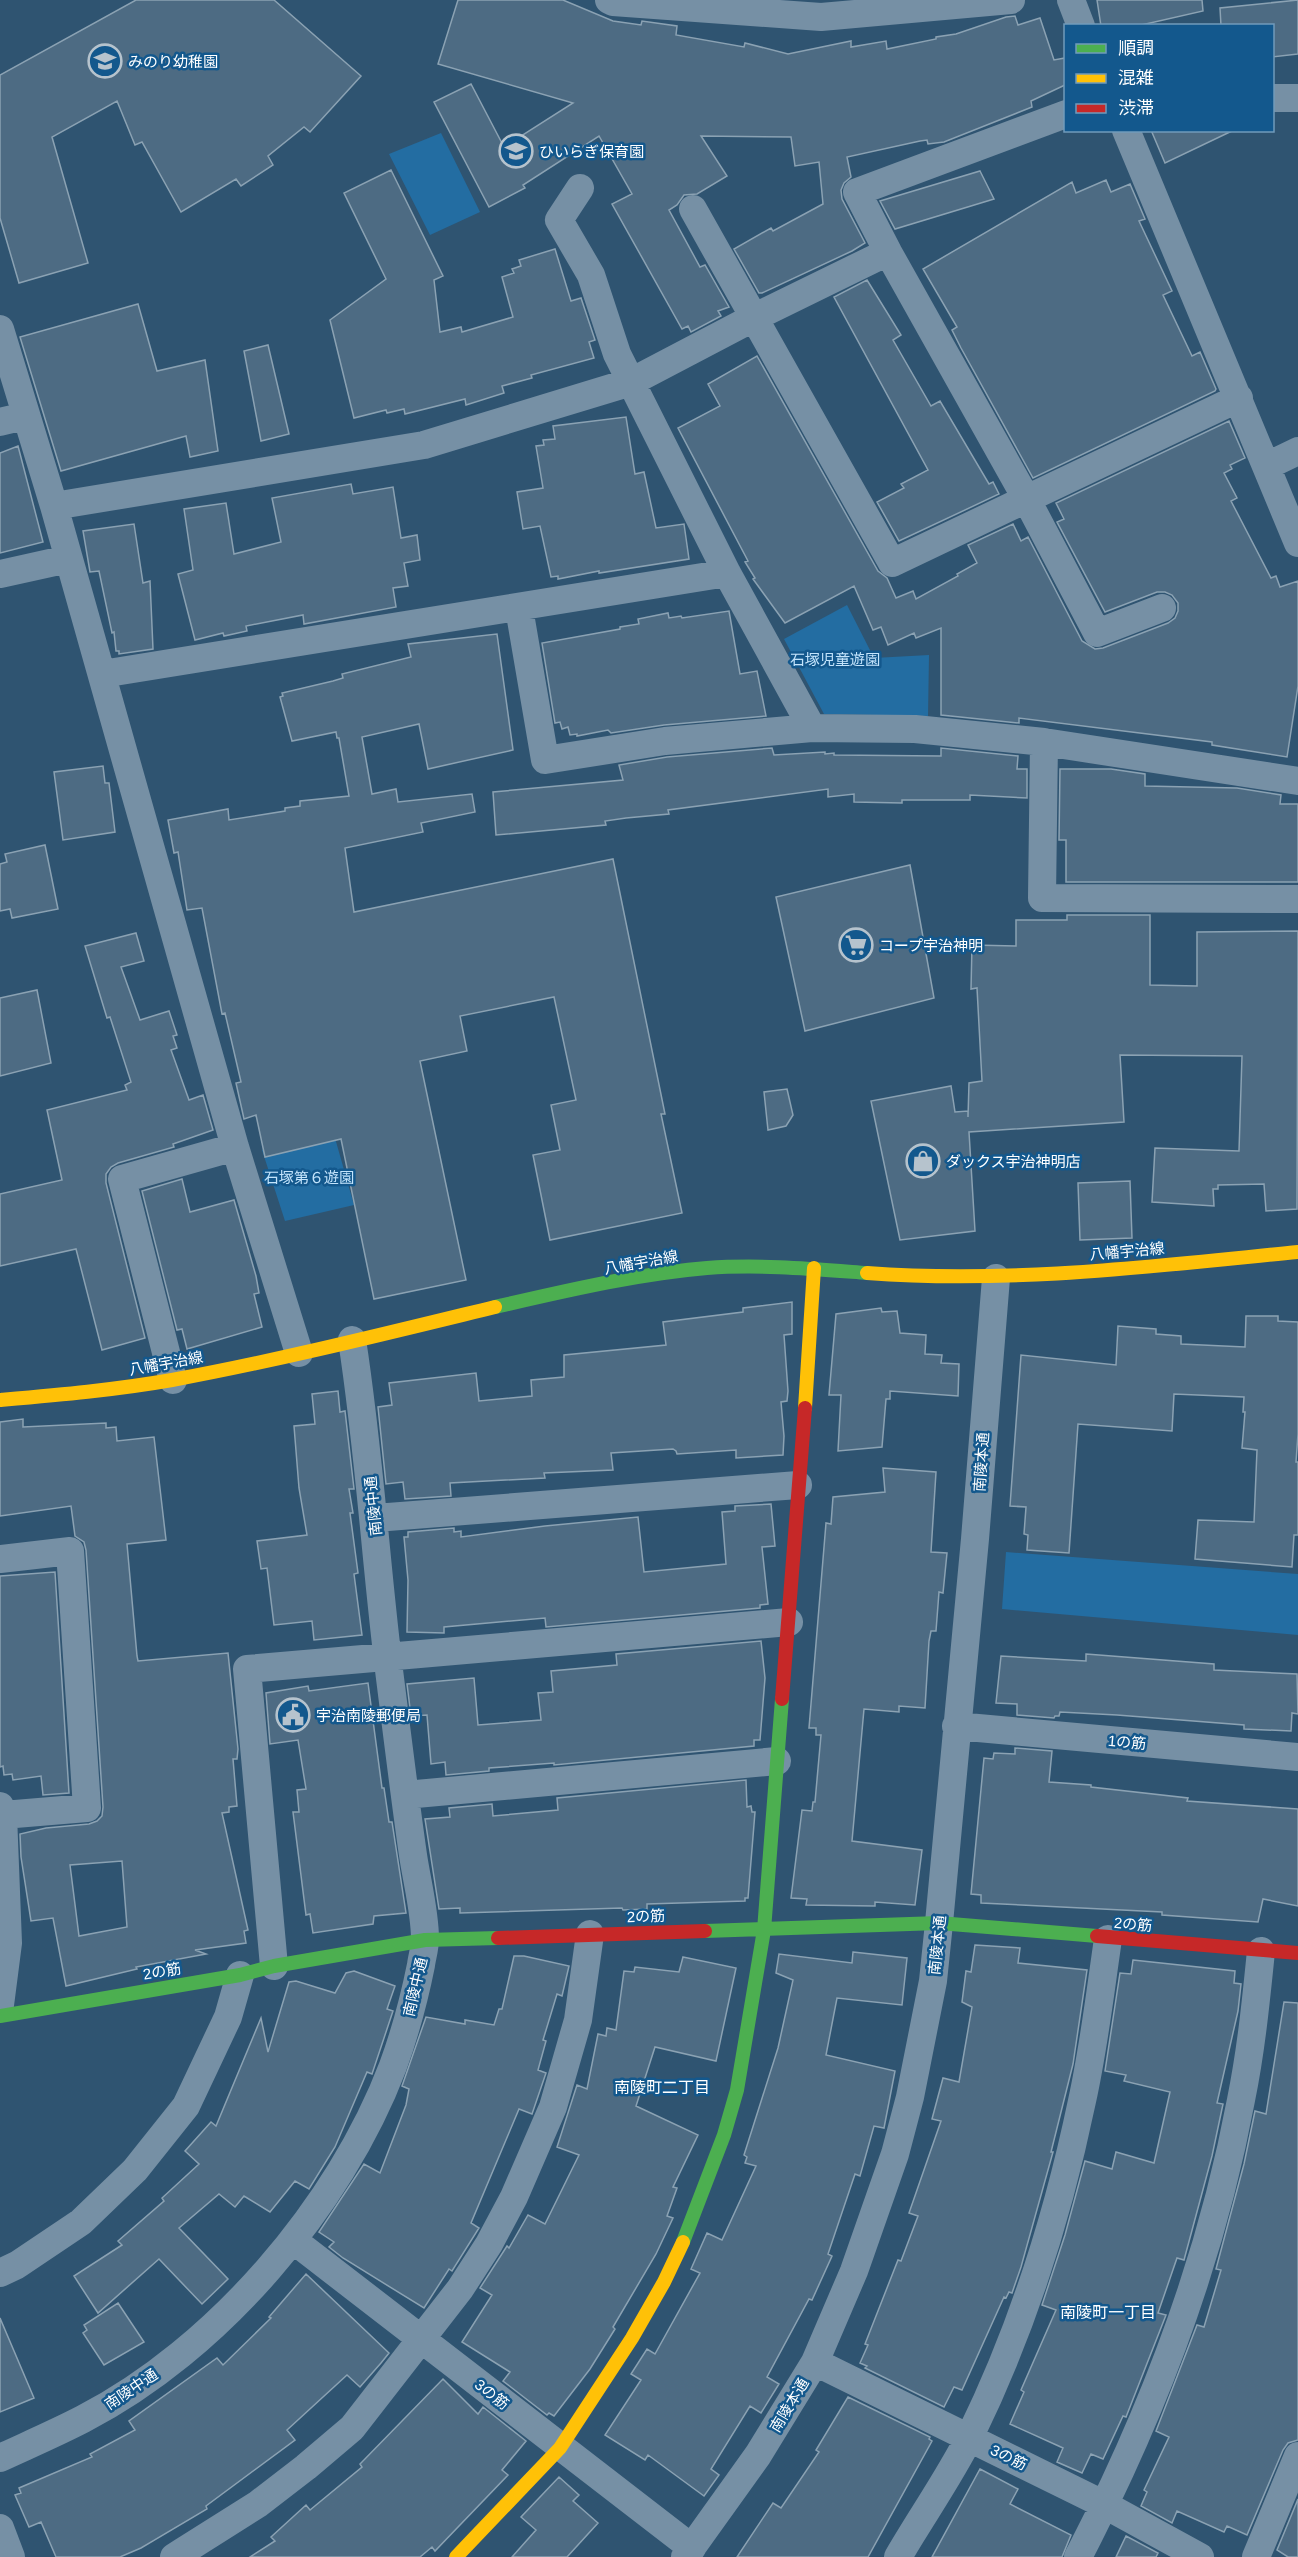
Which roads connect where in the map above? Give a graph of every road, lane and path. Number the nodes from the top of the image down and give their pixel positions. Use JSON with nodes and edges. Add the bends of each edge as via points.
{"nodes":[{"id":1,"x":609,"y":0,"type":"edge"},
{"id":2,"x":1011,"y":0,"type":"edge"},
{"id":3,"x":1071,"y":0,"type":"edge"},
{"id":4,"x":1080,"y":24,"type":"edge"},
{"id":5,"x":1274,"y":98,"type":"edge"},
{"id":6,"x":1298,"y":98,"type":"edge"},
{"id":7,"x":1064,"y":114,"type":"edge"},
{"id":8,"x":1127,"y":132,"type":"edge"},
{"id":9,"x":580,"y":188,"type":"dead end"},
{"id":10,"x":693,"y":209,"type":"dead end"},
{"id":11,"x":888,"y":252,"type":"junction"},
{"id":12,"x":753,"y":318,"type":"junction"},
{"id":13,"x":0,"y":328,"type":"edge"},
{"id":14,"x":631,"y":382,"type":"junction"},
{"id":15,"x":1239,"y":398,"type":"junction"},
{"id":16,"x":12,"y":419,"type":"edge"},
{"id":17,"x":1298,"y":451,"type":"edge"},
{"id":18,"x":1267,"y":466,"type":"junction"},
{"id":19,"x":1027,"y":500,"type":"junction"},
{"id":20,"x":54,"y":506,"type":"junction"},
{"id":21,"x":1298,"y":543,"type":"edge"},
{"id":22,"x":69,"y":559,"type":"junction"},
{"id":23,"x":727,"y":573,"type":"junction"},
{"id":24,"x":0,"y":574,"type":"edge"},
{"id":25,"x":519,"y":608,"type":"junction"},
{"id":26,"x":1162,"y":608,"type":"dead end"},
{"id":27,"x":102,"y":674,"type":"junction"},
{"id":28,"x":812,"y":728,"type":"junction"},
{"id":29,"x":1044,"y":742,"type":"junction"},
{"id":30,"x":1298,"y":781,"type":"edge"},
{"id":31,"x":1298,"y":899,"type":"edge"},
{"id":32,"x":235,"y":1147,"type":"junction"},
{"id":33,"x":1298,"y":1252,"type":"edge"},
{"id":34,"x":814,"y":1268,"type":"junction"},
{"id":35,"x":996,"y":1278,"type":"junction"},
{"id":36,"x":352,"y":1341,"type":"junction"},
{"id":37,"x":299,"y":1353,"type":"junction"},
{"id":38,"x":173,"y":1380,"type":"junction"},
{"id":39,"x":0,"y":1400,"type":"edge"},
{"id":40,"x":798,"y":1485,"type":"junction"},
{"id":41,"x":375,"y":1518,"type":"junction"},
{"id":42,"x":0,"y":1559,"type":"edge"},
{"id":43,"x":789,"y":1622,"type":"junction"},
{"id":44,"x":387,"y":1657,"type":"junction"},
{"id":45,"x":956,"y":1726,"type":"junction"},
{"id":46,"x":1298,"y":1757,"type":"edge"},
{"id":47,"x":777,"y":1761,"type":"junction"},
{"id":48,"x":405,"y":1795,"type":"junction"},
{"id":49,"x":1,"y":1811,"type":"edge"},
{"id":50,"x":939,"y":1923,"type":"junction"},
{"id":51,"x":764,"y":1930,"type":"junction"},
{"id":52,"x":590,"y":1934,"type":"junction"},
{"id":53,"x":1108,"y":1939,"type":"junction"},
{"id":54,"x":425,"y":1940,"type":"junction"},
{"id":55,"x":1262,"y":1951,"type":"junction"},
{"id":56,"x":1298,"y":1953,"type":"edge"},
{"id":57,"x":274,"y":1966,"type":"junction"},
{"id":58,"x":240,"y":1975,"type":"junction"},
{"id":59,"x":0,"y":2005,"type":"edge"},
{"id":60,"x":0,"y":2016,"type":"edge"},
{"id":61,"x":293,"y":2240,"type":"junction"},
{"id":62,"x":0,"y":2273,"type":"edge"},
{"id":63,"x":421,"y":2338,"type":"junction"},
{"id":64,"x":815,"y":2362,"type":"junction"},
{"id":65,"x":969,"y":2438,"type":"junction"},
{"id":66,"x":560,"y":2448,"type":"junction"},
{"id":67,"x":1298,"y":2456,"type":"edge"},
{"id":68,"x":0,"y":2458,"type":"edge"},
{"id":69,"x":1105,"y":2505,"type":"junction"},
{"id":70,"x":0,"y":2528,"type":"edge"},
{"id":71,"x":688,"y":2552,"type":"edge"},
{"id":72,"x":10,"y":2557,"type":"edge"},
{"id":73,"x":174,"y":2557,"type":"edge"},
{"id":74,"x":456,"y":2557,"type":"edge"},
{"id":75,"x":898,"y":2557,"type":"edge"},
{"id":76,"x":1078,"y":2557,"type":"edge"},
{"id":77,"x":1200,"y":2557,"type":"edge"},
{"id":78,"x":1256,"y":2557,"type":"edge"}],
"edges":[{"from":1,"to":2,"type":"street","via":[[821,17]]},
{"from":3,"to":4,"type":"street"},
{"from":5,"to":6,"type":"street"},
{"from":7,"to":11,"type":"street","via":[[857,192]]},
{"from":8,"to":15,"type":"street"},
{"from":9,"to":14,"type":"street","via":[[559,220],[591,276],[617,354]]},
{"from":10,"to":12,"type":"street"},
{"from":11,"to":12,"type":"street"},
{"from":11,"to":19,"type":"street"},
{"from":12,"to":14,"type":"street"},
{"from":12,"to":19,"type":"street","via":[[892,563]]},
{"from":13,"to":16,"type":"street"},
{"from":14,"to":20,"type":"street","via":[[424,445]]},
{"from":14,"to":23,"type":"street"},
{"from":15,"to":18,"type":"street"},
{"from":15,"to":19,"type":"street"},
{"from":16,"to":20,"type":"street"},
{"from":17,"to":18,"type":"street"},
{"from":18,"to":21,"type":"street"},
{"from":19,"to":26,"type":"street","via":[[1097,633]]},
{"from":20,"to":22,"type":"street"},
{"from":22,"to":24,"type":"street"},
{"from":22,"to":27,"type":"street"},
{"from":23,"to":25,"type":"street"},
{"from":23,"to":28,"type":"street"},
{"from":25,"to":27,"type":"street"},
{"from":25,"to":28,"type":"street","via":[[545,760],[664,741]]},
{"from":27,"to":32,"type":"street"},
{"from":28,"to":29,"type":"street","via":[[915,729]]},
{"from":29,"to":30,"type":"street"},
{"from":29,"to":31,"type":"street","via":[[1042,898]]},
{"from":32,"to":37,"type":"street"},
{"from":32,"to":38,"type":"street","via":[[122,1179]]},
{"from":33,"to":35,"type":"street","name":"八幡宇治線"},
{"from":34,"to":35,"type":"street","name":"八幡宇治線"},
{"from":34,"to":36,"type":"street","name":"八幡宇治線","via":[[751,1266],[675,1272]]},
{"from":34,"to":40,"type":"street"},
{"from":35,"to":45,"type":"street","name":"南陵本通"},
{"from":36,"to":37,"type":"street","name":"八幡宇治線"},
{"from":36,"to":41,"type":"street","name":"南陵中通"},
{"from":37,"to":38,"type":"street","name":"八幡宇治線"},
{"from":38,"to":39,"type":"street","name":"八幡宇治線"},
{"from":40,"to":41,"type":"street"},
{"from":40,"to":43,"type":"street"},
{"from":41,"to":44,"type":"street","name":"南陵中通"},
{"from":42,"to":49,"type":"street","via":[[70,1551],[87,1808]]},
{"from":43,"to":44,"type":"street"},
{"from":43,"to":47,"type":"street"},
{"from":44,"to":48,"type":"street","name":"南陵中通"},
{"from":44,"to":57,"type":"street","via":[[247,1670]]},
{"from":45,"to":46,"type":"street","name":"1の筋"},
{"from":45,"to":50,"type":"street","name":"南陵本通"},
{"from":47,"to":48,"type":"street"},
{"from":47,"to":51,"type":"street"},
{"from":48,"to":54,"type":"street","name":"南陵中通"},
{"from":49,"to":59,"type":"street","via":[[8,1943]]},
{"from":50,"to":51,"type":"street","name":"2の筋"},
{"from":50,"to":53,"type":"street","name":"2の筋"},
{"from":50,"to":64,"type":"street","name":"南陵本通","via":[[923,2039],[895,2154],[854,2271]]},
{"from":51,"to":52,"type":"street","name":"2の筋"},
{"from":51,"to":66,"type":"street","via":[[737,2090],[704,2191],[664,2282]]},
{"from":52,"to":54,"type":"street","name":"2の筋"},
{"from":52,"to":63,"type":"street","via":[[578,2020],[560,2085],[536,2149],[489,2244]]},
{"from":53,"to":55,"type":"street","name":"2の筋"},
{"from":53,"to":65,"type":"street","via":[[1083,2098],[1054,2217],[1019,2319]]},
{"from":54,"to":57,"type":"street","name":"2の筋"},
{"from":54,"to":61,"type":"street","name":"南陵中通","via":[[416,1991],[384,2090],[336,2179]]},
{"from":55,"to":56,"type":"street","name":"2の筋"},
{"from":55,"to":69,"type":"street","via":[[1241,2100],[1206,2246],[1164,2368]]},
{"from":57,"to":58,"type":"street","name":"2の筋"},
{"from":58,"to":60,"type":"street","name":"2の筋"},
{"from":58,"to":62,"type":"street","via":[[228,2017],[186,2106],[135,2170],[81,2222]]},
{"from":61,"to":63,"type":"street","name":"3の筋"},
{"from":61,"to":68,"type":"street","name":"南陵中通","via":[[231,2308],[157,2372],[84,2419]]},
{"from":63,"to":66,"type":"street","name":"3の筋"},
{"from":63,"to":73,"type":"street","via":[[352,2427],[258,2504]]},
{"from":64,"to":65,"type":"street","name":"3の筋"},
{"from":64,"to":71,"type":"street","name":"南陵本通","via":[[758,2455]]},
{"from":65,"to":69,"type":"street","name":"3の筋"},
{"from":65,"to":75,"type":"street"},
{"from":66,"to":71,"type":"street","name":"3の筋"},
{"from":66,"to":74,"type":"street"},
{"from":67,"to":78,"type":"street"},
{"from":69,"to":76,"type":"street"},
{"from":69,"to":77,"type":"street","name":"3の筋"},
{"from":70,"to":72,"type":"street"}]}
